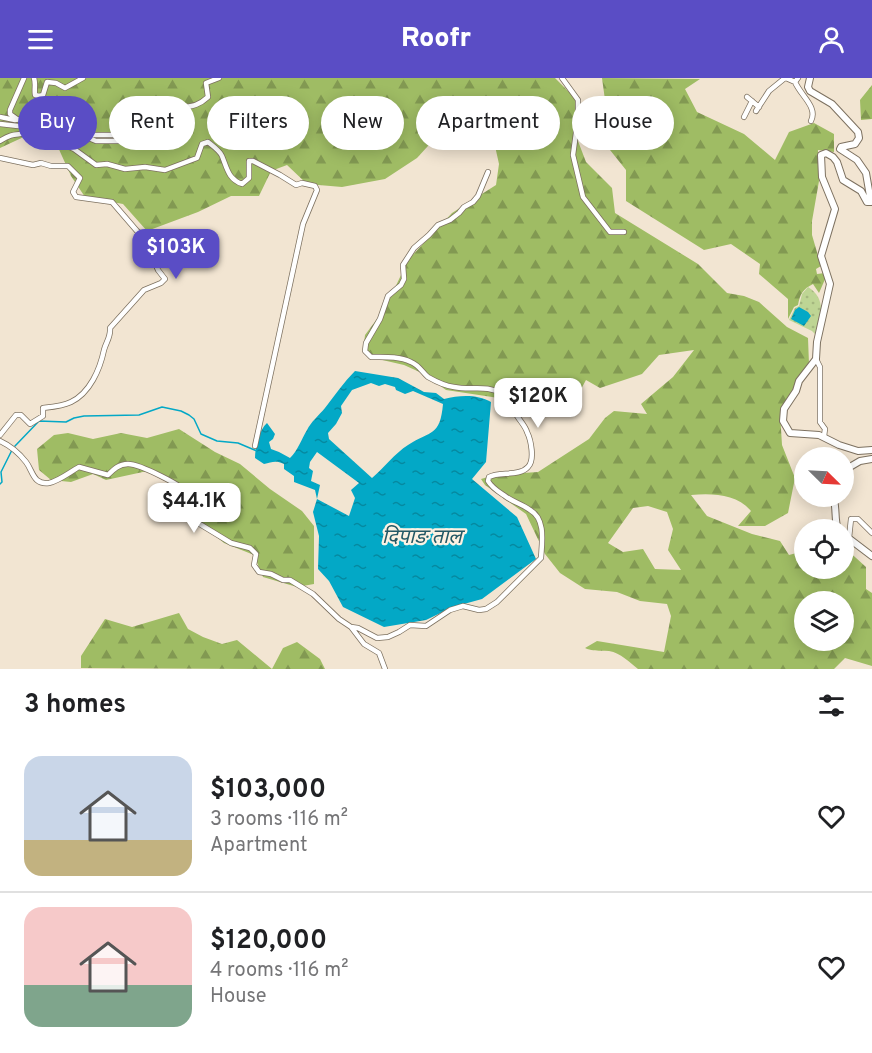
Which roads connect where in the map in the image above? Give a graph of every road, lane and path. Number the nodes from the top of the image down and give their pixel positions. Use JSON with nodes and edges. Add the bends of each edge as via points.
{"nodes":[{"id":1,"x":24,"y":78,"type":"edge"},
{"id":2,"x":34,"y":78,"type":"edge"},
{"id":3,"x":83,"y":78,"type":"edge"},
{"id":4,"x":219,"y":78,"type":"edge"},
{"id":5,"x":562,"y":78,"type":"edge"},
{"id":6,"x":786,"y":78,"type":"edge"},
{"id":7,"x":810,"y":78,"type":"edge"},
{"id":8,"x":796,"y":80,"type":"edge"},
{"id":9,"x":747,"y":97,"type":"dead end"},
{"id":10,"x":752,"y":101,"type":"junction"},
{"id":11,"x":0,"y":117,"type":"edge"},
{"id":12,"x":744,"y":117,"type":"dead end"},
{"id":13,"x":18,"y":120,"type":"edge"},
{"id":14,"x":18,"y":120,"type":"edge"},
{"id":15,"x":810,"y":121,"type":"dead end"},
{"id":16,"x":0,"y":124,"type":"edge"},
{"id":17,"x":18,"y":126,"type":"edge"},
{"id":18,"x":18,"y":135,"type":"edge"},
{"id":19,"x":97,"y":135,"type":"edge"},
{"id":20,"x":0,"y":141,"type":"edge"},
{"id":21,"x":76,"y":150,"type":"edge"},
{"id":22,"x":0,"y":158,"type":"edge"},
{"id":23,"x":488,"y":172,"type":"dead end"},
{"id":24,"x":624,"y":232,"type":"dead end"},
{"id":25,"x":816,"y":359,"type":"junction"},
{"id":26,"x":0,"y":435,"type":"edge"},
{"id":27,"x":824,"y":436,"type":"junction"},
{"id":28,"x":0,"y":441,"type":"edge"},
{"id":29,"x":255,"y":446,"type":"dead end"},
{"id":30,"x":872,"y":450,"type":"edge"},
{"id":31,"x":872,"y":459,"type":"edge"},
{"id":32,"x":854,"y":465,"type":"edge"},
{"id":33,"x":854,"y":519,"type":"edge"},
{"id":34,"x":872,"y":533,"type":"edge"},
{"id":35,"x":854,"y":542,"type":"edge"},
{"id":36,"x":872,"y":556,"type":"edge"},
{"id":37,"x":351,"y":627,"type":"junction"},
{"id":38,"x":385,"y":669,"type":"edge"}],
"edges":[{"from":1,"to":13,"type":"street","via":[[10,110]]},
{"from":2,"to":3,"type":"street","via":[[35,95],[39,96],[47,82],[65,88]]},
{"from":4,"to":19,"type":"street","via":[[206,83],[208,97],[200,104],[164,114],[149,129]]},
{"from":5,"to":24,"type":"street","via":[[578,100],[573,155],[583,197],[610,232]]},
{"from":6,"to":8,"type":"street"},
{"from":6,"to":10,"type":"street","via":[[769,91],[758,109]]},
{"from":7,"to":25,"type":"main road","via":[[810,91],[832,104],[858,132],[855,144],[840,149],[866,173],[871,200],[867,202],[861,191],[843,180],[833,157],[821,155],[822,177],[835,209],[821,256],[830,284]]},
{"from":8,"to":15,"type":"street","via":[[800,93],[812,107]]},
{"from":9,"to":10,"type":"street"},
{"from":10,"to":12,"type":"street"},
{"from":11,"to":14,"type":"street"},
{"from":16,"to":17,"type":"street"},
{"from":18,"to":20,"type":"street"},
{"from":21,"to":29,"type":"street","via":[[96,165],[165,170],[197,158],[202,144],[208,142],[222,155],[226,170],[236,182],[246,182],[249,161],[253,161],[296,185],[315,186],[316,196],[303,224]]},
{"from":22,"to":26,"type":"street","via":[[33,165],[68,166],[80,178],[73,192],[76,197],[112,202],[144,236],[165,279],[144,290],[110,328],[111,336],[85,393],[71,402],[43,408],[43,416],[30,424],[16,415]]},
{"from":23,"to":37,"type":"street","via":[[473,202],[438,225],[414,248],[403,265],[404,279],[388,296],[365,351],[371,357],[410,361],[429,377],[451,387],[486,387],[506,395],[528,434],[530,463],[522,471],[494,475],[488,481],[508,499],[536,514],[542,538],[541,558],[486,609],[463,606],[426,626],[410,625],[388,637],[377,638]]},
{"from":25,"to":27,"type":"street","via":[[820,367],[820,422]]},
{"from":25,"to":27,"type":"main road","via":[[785,405],[783,421],[790,433]]},
{"from":27,"to":30,"type":"main road","via":[[858,451]]},
{"from":28,"to":37,"type":"street","via":[[17,451],[39,482],[56,480],[79,467],[108,475],[116,467],[128,464],[171,480],[192,497],[198,523],[231,543],[250,548],[256,554],[254,565],[259,572],[296,584]]},
{"from":31,"to":32,"type":"main road"},
{"from":33,"to":34,"type":"street"},
{"from":35,"to":36,"type":"main road"},
{"from":37,"to":38,"type":"street","via":[[364,644],[379,653]]}]}
